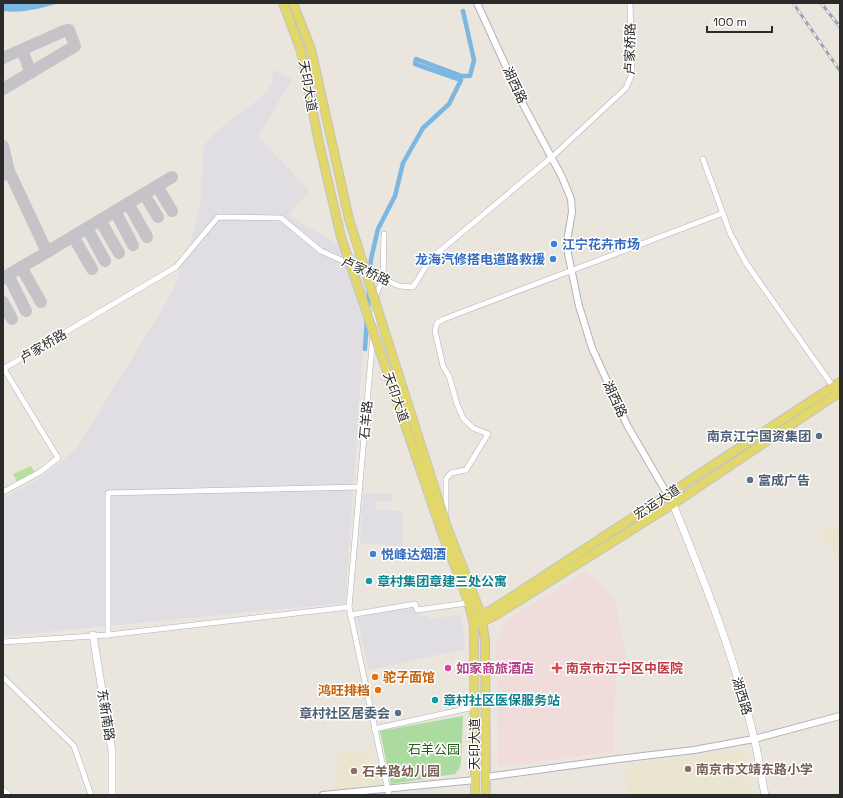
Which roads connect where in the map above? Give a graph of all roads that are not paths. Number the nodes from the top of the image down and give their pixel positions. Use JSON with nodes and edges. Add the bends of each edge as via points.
{"nodes":[{"id":1,"x":283,"y":3,"type":"edge"},
{"id":2,"x":293,"y":3,"type":"edge"},
{"id":3,"x":477,"y":3,"type":"edge"},
{"id":4,"x":630,"y":3,"type":"edge"},
{"id":5,"x":552,"y":157,"type":"junction"},
{"id":6,"x":703,"y":160,"type":"dead end"},
{"id":7,"x":723,"y":214,"type":"junction"},
{"id":8,"x":384,"y":234,"type":"dead end"},
{"id":9,"x":571,"y":272,"type":"junction"},
{"id":10,"x":383,"y":279,"type":"junction"},
{"id":11,"x":4,"y":369,"type":"edge"},
{"id":12,"x":838,"y":391,"type":"edge"},
{"id":13,"x":360,"y":488,"type":"junction"},
{"id":14,"x":3,"y":492,"type":"edge"},
{"id":15,"x":668,"y":495,"type":"junction"},
{"id":16,"x":672,"y":504,"type":"junction"},
{"id":17,"x":444,"y":529,"type":"junction"},
{"id":18,"x":468,"y":603,"type":"junction"},
{"id":19,"x":349,"y":607,"type":"junction"},
{"id":20,"x":350,"y":615,"type":"junction"},
{"id":21,"x":482,"y":618,"type":"junction"},
{"id":22,"x":473,"y":622,"type":"junction"},
{"id":23,"x":93,"y":635,"type":"junction"},
{"id":24,"x":108,"y":635,"type":"junction"},
{"id":25,"x":3,"y":642,"type":"edge"},
{"id":26,"x":3,"y":677,"type":"edge"},
{"id":27,"x":474,"y":707,"type":"junction"},
{"id":28,"x":840,"y":716,"type":"edge"},
{"id":29,"x":374,"y":729,"type":"junction"},
{"id":30,"x":754,"y":740,"type":"junction"},
{"id":31,"x":486,"y":777,"type":"junction"},
{"id":32,"x":475,"y":780,"type":"junction"},
{"id":33,"x":387,"y":788,"type":"junction"},
{"id":34,"x":3,"y":790,"type":"edge"},
{"id":35,"x":9,"y":795,"type":"edge"},
{"id":36,"x":91,"y":795,"type":"edge"},
{"id":37,"x":112,"y":795,"type":"edge"},
{"id":38,"x":323,"y":795,"type":"edge"},
{"id":39,"x":389,"y":795,"type":"edge"},
{"id":40,"x":475,"y":795,"type":"edge"},
{"id":41,"x":486,"y":795,"type":"edge"},
{"id":42,"x":765,"y":795,"type":"edge"}],
"edges":[{"from":1,"to":17,"type":"main road","name":"天印大道","bridge":true,"via":[[301,50],[341,237]]},
{"from":2,"to":17,"type":"main road","name":"天印大道","bridge":true,"via":[[311,49],[349,219]]},
{"from":3,"to":5,"type":"street","name":"湖西路","via":[[524,106]]},
{"from":4,"to":5,"type":"street","name":"卢家桥路","via":[[630,82]]},
{"from":5,"to":9,"type":"street","name":"湖西路","via":[[571,200],[572,212],[567,240]]},
{"from":5,"to":10,"type":"street","name":"卢家桥路","via":[[435,255],[413,287],[399,286]]},
{"from":6,"to":7,"type":"street"},
{"from":7,"to":9,"type":"street"},
{"from":7,"to":12,"type":"street","via":[[746,263]]},
{"from":8,"to":10,"type":"street","name":"石羊路"},
{"from":9,"to":15,"type":"street","name":"湖西路","via":[[592,348],[627,425]]},
{"from":9,"to":17,"type":"street","via":[[437,323],[435,331],[443,366],[449,376],[463,418],[473,428],[488,434],[466,470],[451,473],[446,479]]},
{"from":10,"to":11,"type":"street","name":"卢家桥路","via":[[321,251],[281,218],[218,217],[176,267]]},
{"from":10,"to":13,"type":"street","name":"石羊路","via":[[377,292]]},
{"from":11,"to":14,"type":"street","via":[[58,458],[40,472]]},
{"from":12,"to":15,"type":"main road","name":"宏运大道"},
{"from":12,"to":16,"type":"main road","name":"宏运大道"},
{"from":13,"to":19,"type":"street","name":"石羊路"},
{"from":13,"to":24,"type":"street","via":[[108,492]]},
{"from":15,"to":16,"type":"street","name":"湖西路"},
{"from":15,"to":21,"type":"main road","name":"宏运大道"},
{"from":16,"to":21,"type":"main road","name":"宏运大道"},
{"from":16,"to":30,"type":"main road","name":"湖西路","via":[[711,601],[743,696]]},
{"from":17,"to":18,"type":"main road","name":"天印大道"},
{"from":17,"to":21,"type":"main road","name":"天印大道"},
{"from":18,"to":20,"type":"street","via":[[417,610],[415,604]]},
{"from":18,"to":22,"type":"main road","name":"天印大道"},
{"from":19,"to":20,"type":"street","name":"石羊路"},
{"from":19,"to":24,"type":"street"},
{"from":20,"to":29,"type":"street","name":"石羊路"},
{"from":21,"to":22,"type":"main road","name":"宏运大道"},
{"from":21,"to":31,"type":"main road","name":"天印大道","via":[[485,640]]},
{"from":22,"to":27,"type":"main road","name":"天印大道"},
{"from":23,"to":24,"type":"street"},
{"from":23,"to":25,"type":"street"},
{"from":23,"to":37,"type":"main road","name":"东新南路","via":[[112,751]]},
{"from":26,"to":36,"type":"street","via":[[74,746]]},
{"from":27,"to":29,"type":"street"},
{"from":27,"to":32,"type":"main road","name":"天印大道"},
{"from":28,"to":30,"type":"street"},
{"from":29,"to":33,"type":"street","name":"石羊路"},
{"from":30,"to":31,"type":"street"},
{"from":30,"to":42,"type":"main road","name":"湖西路"},
{"from":31,"to":41,"type":"main road","name":"天印大道"},
{"from":32,"to":33,"type":"street"},
{"from":32,"to":40,"type":"main road","name":"天印大道"},
{"from":33,"to":38,"type":"street"},
{"from":33,"to":39,"type":"street","name":"石羊路"},
{"from":34,"to":35,"type":"street"}]}
